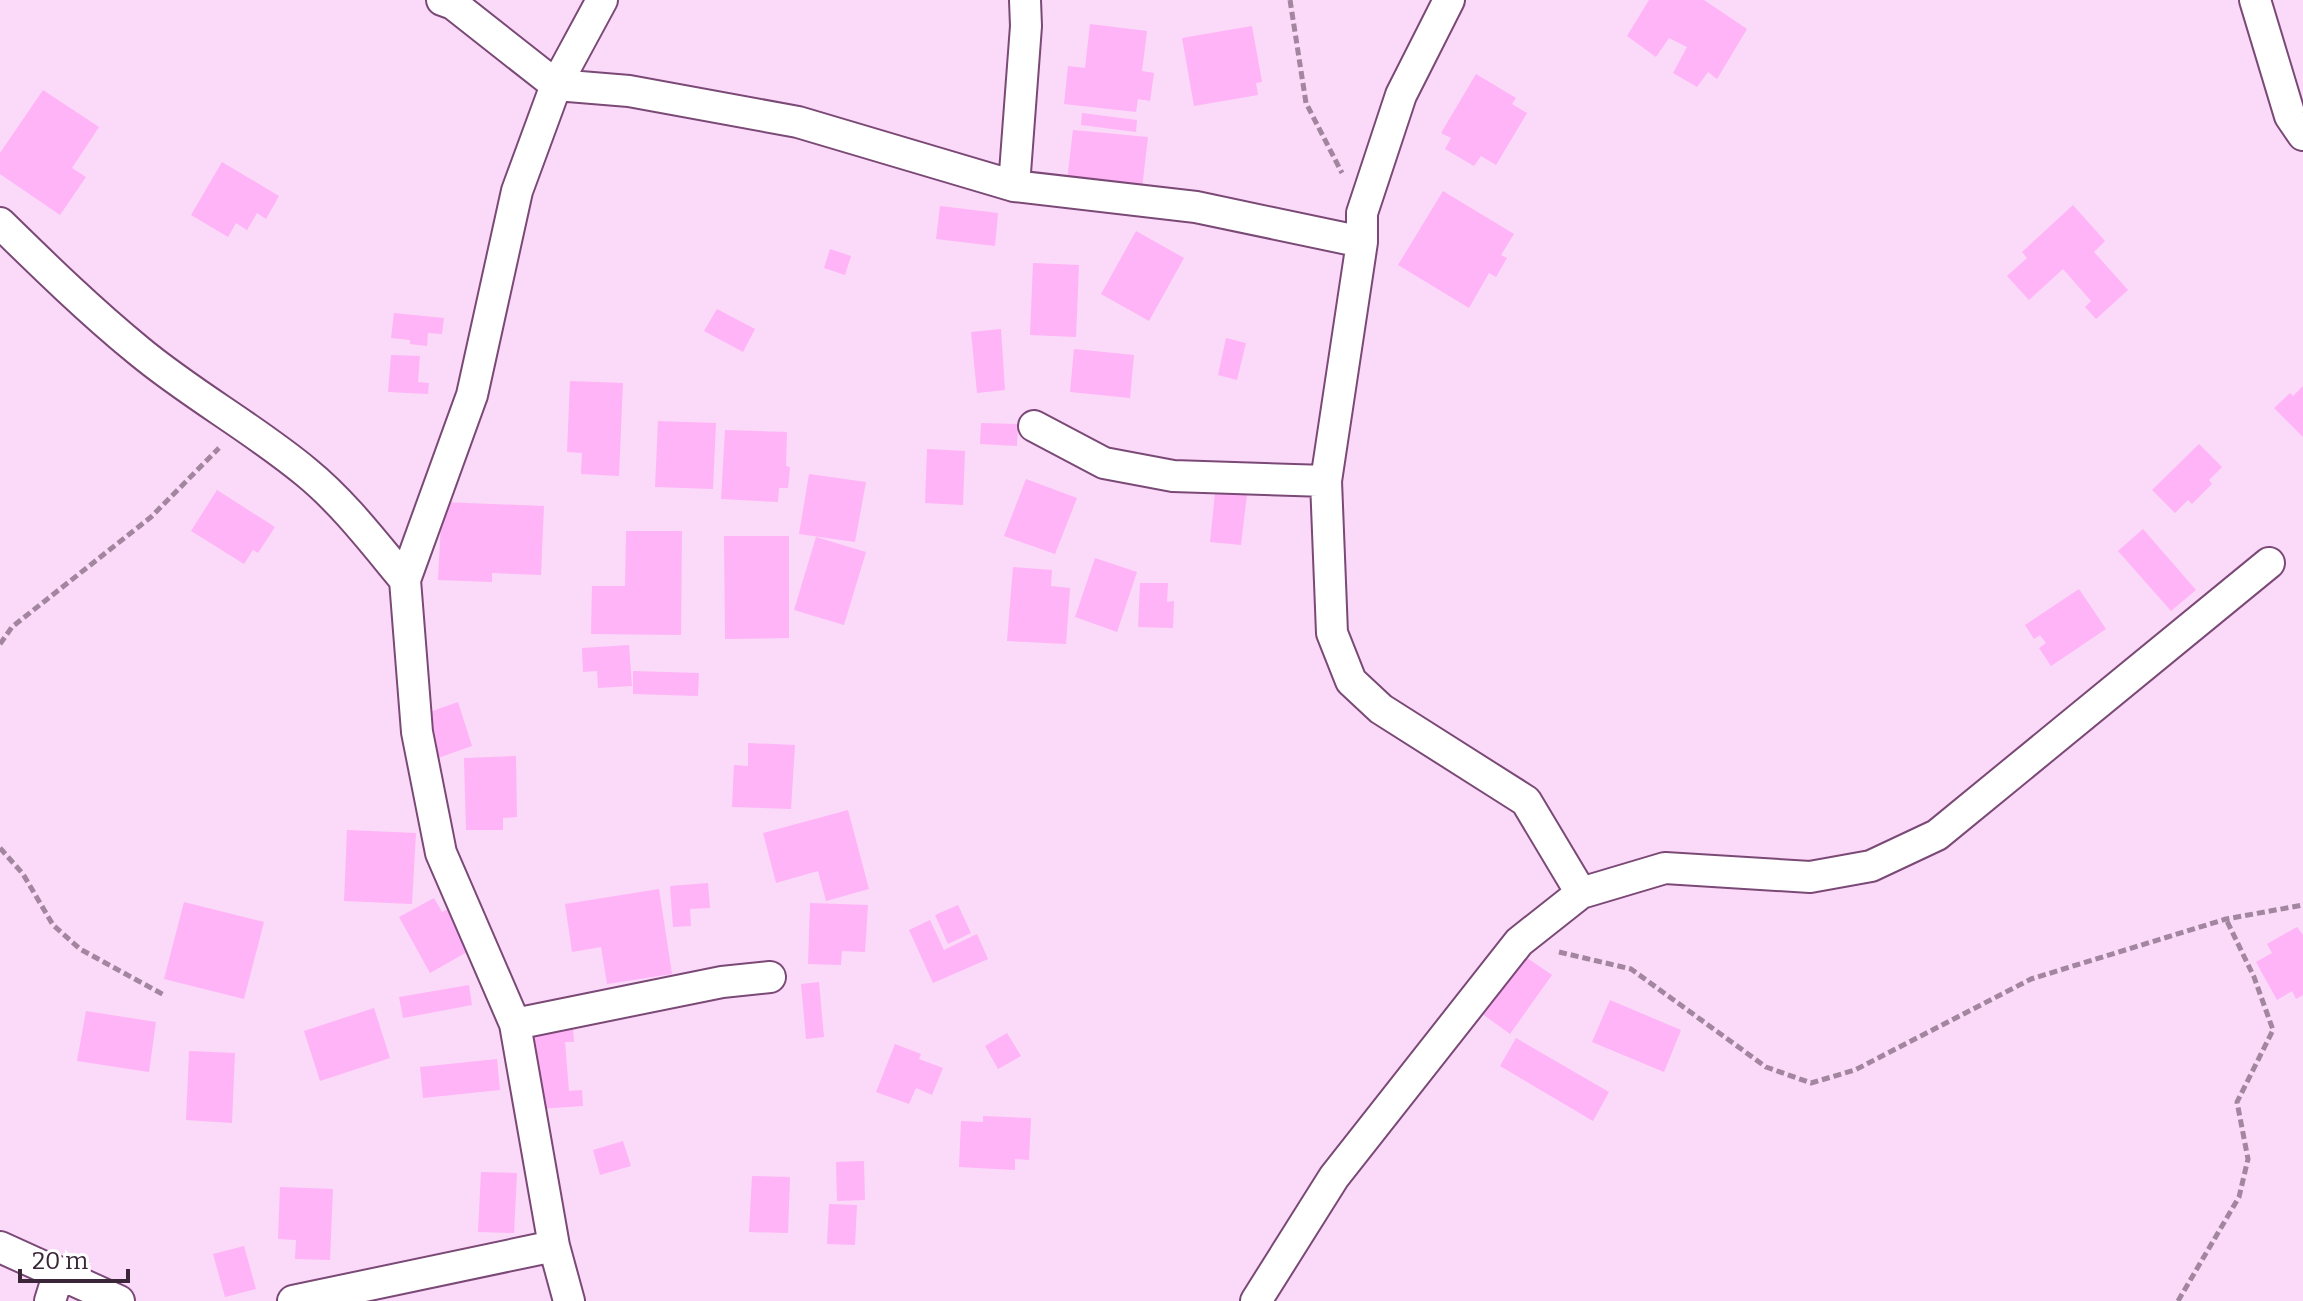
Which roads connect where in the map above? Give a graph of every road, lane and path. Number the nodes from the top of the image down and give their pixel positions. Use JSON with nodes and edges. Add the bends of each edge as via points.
{"nodes":[{"id":1,"x":442,"y":0,"type":"edge"},
{"id":2,"x":602,"y":0,"type":"edge"},
{"id":3,"x":1025,"y":0,"type":"edge"},
{"id":4,"x":1290,"y":0,"type":"edge"},
{"id":5,"x":1449,"y":0,"type":"edge"},
{"id":6,"x":2255,"y":0,"type":"edge"},
{"id":7,"x":556,"y":85,"type":"junction"},
{"id":8,"x":2303,"y":135,"type":"edge"},
{"id":9,"x":1014,"y":186,"type":"junction"},
{"id":10,"x":0,"y":223,"type":"edge"},
{"id":11,"x":1362,"y":228,"type":"junction"},
{"id":12,"x":243,"y":424,"type":"junction"},
{"id":13,"x":1034,"y":426,"type":"dead end"},
{"id":14,"x":1326,"y":481,"type":"junction"},
{"id":15,"x":2269,"y":563,"type":"dead end"},
{"id":16,"x":405,"y":580,"type":"junction"},
{"id":17,"x":0,"y":644,"type":"edge"},
{"id":18,"x":0,"y":848,"type":"edge"},
{"id":19,"x":1581,"y":893,"type":"junction"},
{"id":20,"x":2303,"y":905,"type":"edge"},
{"id":21,"x":2226,"y":919,"type":"junction"},
{"id":22,"x":1519,"y":942,"type":"junction"},
{"id":23,"x":770,"y":977,"type":"dead end"},
{"id":24,"x":164,"y":995,"type":"dead end"},
{"id":25,"x":515,"y":1024,"type":"junction"},
{"id":26,"x":554,"y":1246,"type":"junction"},
{"id":27,"x":0,"y":1247,"type":"edge"},
{"id":28,"x":54,"y":1287,"type":"edge"},
{"id":29,"x":119,"y":1301,"type":"edge"},
{"id":30,"x":293,"y":1301,"type":"edge"},
{"id":31,"x":569,"y":1301,"type":"edge"},
{"id":32,"x":1256,"y":1301,"type":"edge"},
{"id":33,"x":2178,"y":1301,"type":"edge"}],
"edges":[{"from":1,"to":7,"type":"street"},
{"from":2,"to":7,"type":"street"},
{"from":3,"to":9,"type":"street"},
{"from":4,"to":11,"type":"path","via":[[1306,103]]},
{"from":5,"to":11,"type":"street","via":[[1401,95]]},
{"from":6,"to":8,"type":"street","via":[[2290,116]]},
{"from":7,"to":9,"type":"street","via":[[629,91],[798,122]]},
{"from":7,"to":16,"type":"street","via":[[517,191],[472,395]]},
{"from":9,"to":11,"type":"street"},
{"from":10,"to":12,"type":"street","via":[[138,351]]},
{"from":11,"to":14,"type":"street"},
{"from":12,"to":16,"type":"street","via":[[309,475]]},
{"from":12,"to":17,"type":"path","via":[[151,517],[12,627]]},
{"from":13,"to":14,"type":"street","via":[[1104,463],[1173,476]]},
{"from":14,"to":19,"type":"street","via":[[1332,633],[1351,681],[1381,709],[1526,801]]},
{"from":15,"to":19,"type":"street","via":[[1937,835],[1871,866],[1810,877],[1665,868]]},
{"from":16,"to":25,"type":"street","via":[[417,732],[441,853]]},
{"from":18,"to":24,"type":"path","via":[[23,874],[53,925],[80,949]]},
{"from":19,"to":22,"type":"street"},
{"from":20,"to":21,"type":"path"},
{"from":21,"to":22,"type":"path","via":[[2031,979],[1855,1070],[1811,1083],[1766,1067],[1631,969]]},
{"from":21,"to":33,"type":"path","via":[[2273,1030],[2237,1102],[2248,1159],[2239,1197]]},
{"from":22,"to":32,"type":"street","via":[[1334,1177]]},
{"from":23,"to":25,"type":"street"},
{"from":25,"to":26,"type":"street"},
{"from":26,"to":30,"type":"street"},
{"from":26,"to":31,"type":"street"},
{"from":27,"to":28,"type":"street"},
{"from":28,"to":29,"type":"street"}]}
